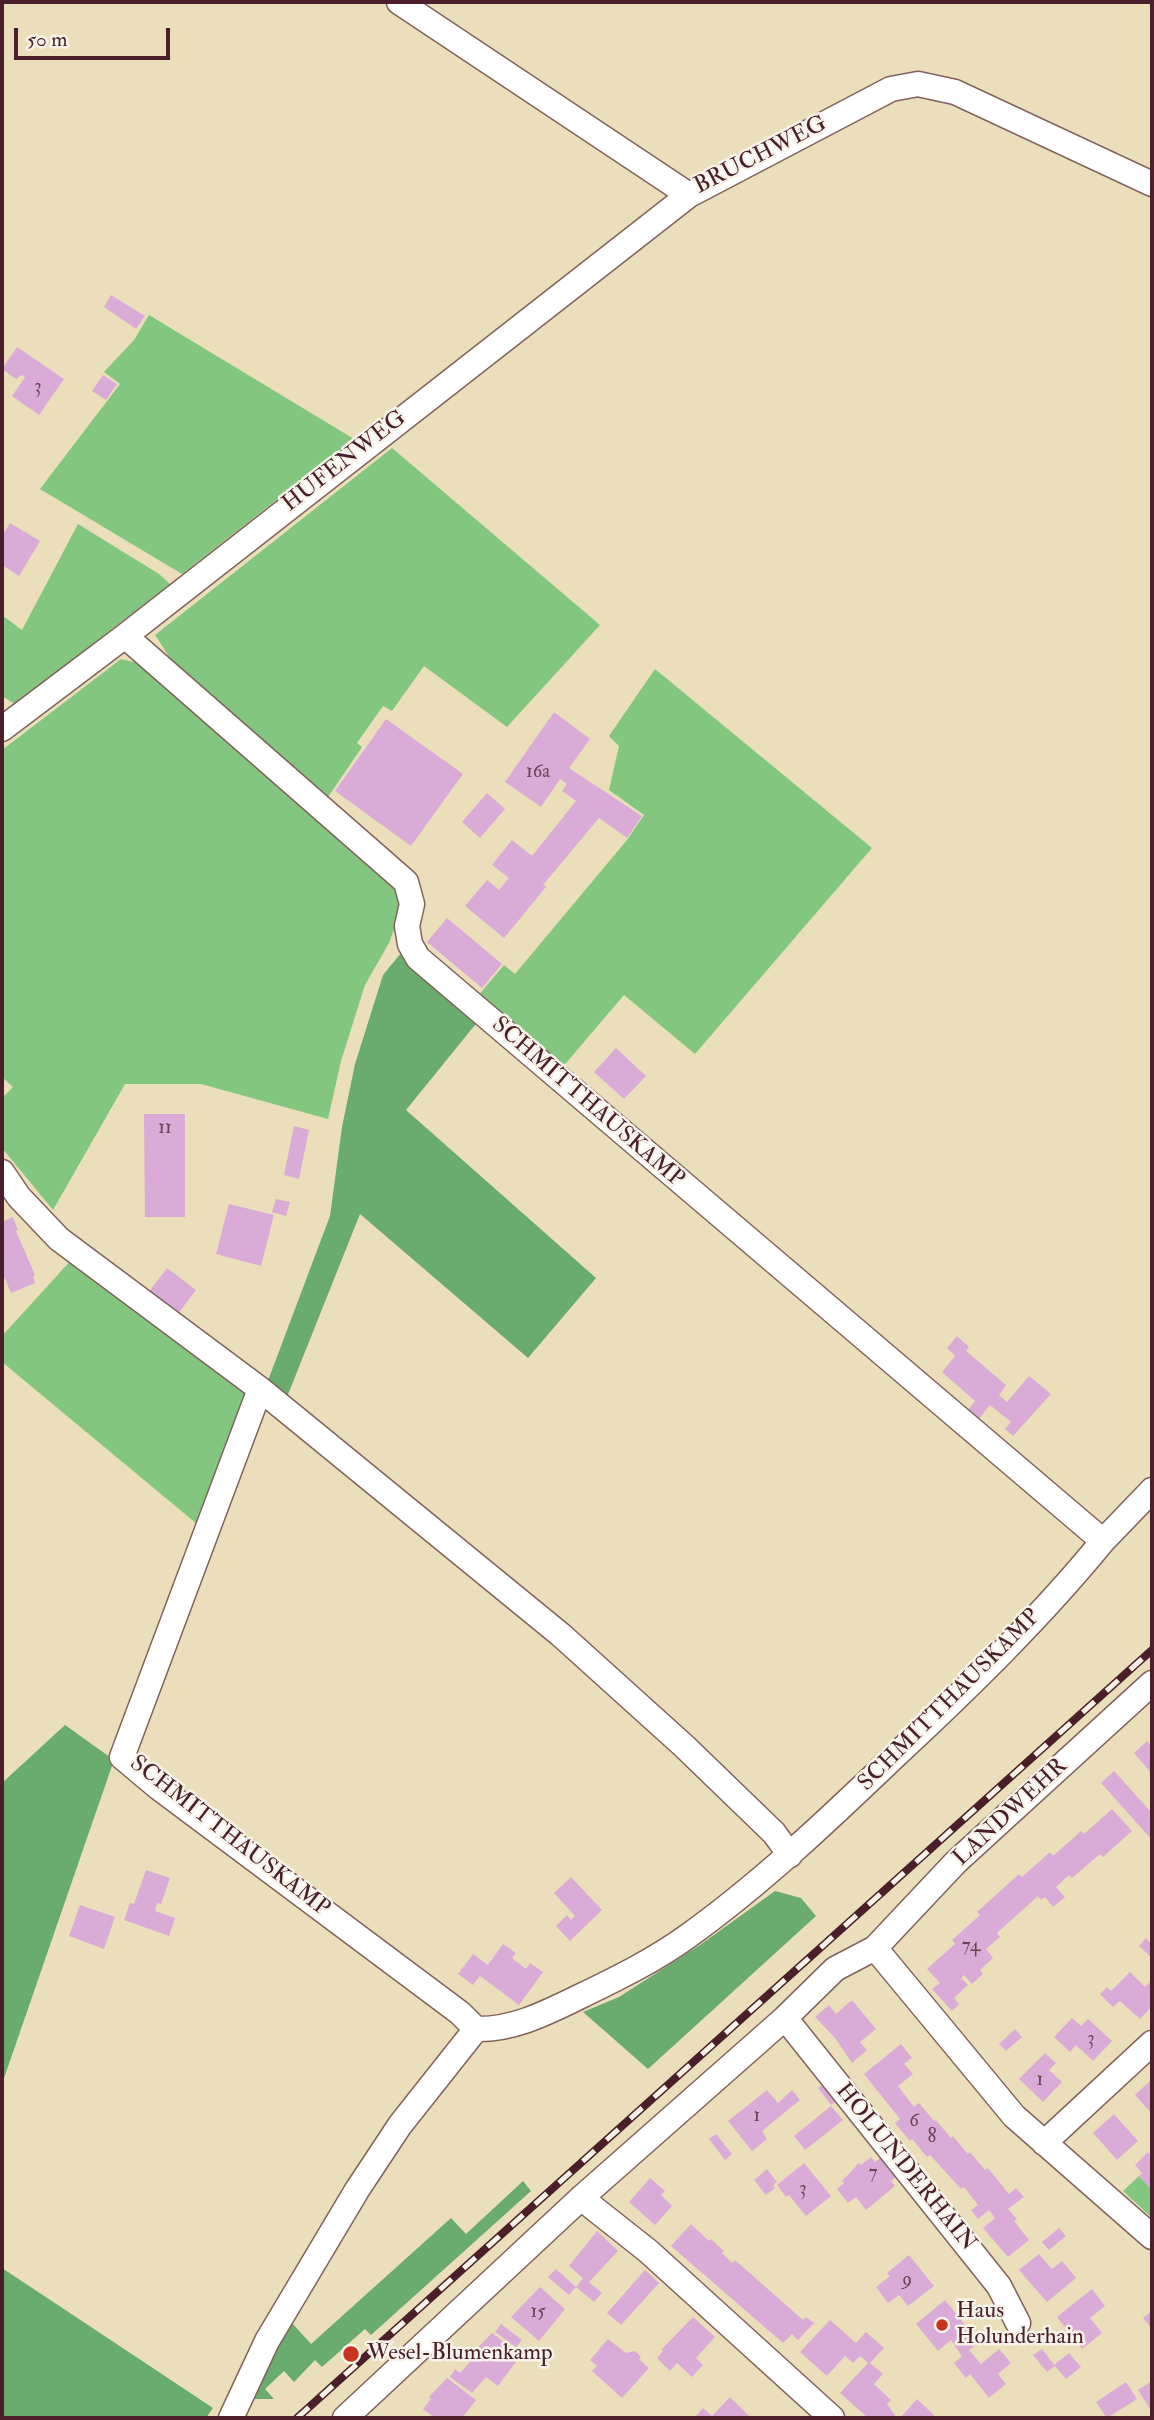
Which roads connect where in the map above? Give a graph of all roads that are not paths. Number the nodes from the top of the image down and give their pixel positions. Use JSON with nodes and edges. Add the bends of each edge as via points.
{"nodes":[{"id":1,"x":399,"y":2,"type":"edge"},
{"id":2,"x":1152,"y":184,"type":"edge"},
{"id":3,"x":689,"y":195,"type":"junction"},
{"id":4,"x":125,"y":636,"type":"junction"},
{"id":5,"x":2,"y":729,"type":"edge"},
{"id":6,"x":2,"y":1172,"type":"edge"},
{"id":7,"x":260,"y":1389,"type":"junction"},
{"id":8,"x":1152,"y":1490,"type":"edge"},
{"id":9,"x":1102,"y":1541,"type":"junction"},
{"id":10,"x":1152,"y":1683,"type":"edge"},
{"id":11,"x":790,"y":1855,"type":"junction"},
{"id":12,"x":875,"y":1948,"type":"junction"},
{"id":13,"x":785,"y":2018,"type":"junction"},
{"id":14,"x":476,"y":2029,"type":"junction"},
{"id":15,"x":1152,"y":2043,"type":"edge"},
{"id":16,"x":1044,"y":2143,"type":"junction"},
{"id":17,"x":581,"y":2198,"type":"junction"},
{"id":18,"x":1152,"y":2237,"type":"edge"},
{"id":19,"x":1017,"y":2323,"type":"dead end"},
{"id":20,"x":231,"y":2418,"type":"edge"},
{"id":21,"x":345,"y":2418,"type":"edge"},
{"id":22,"x":832,"y":2418,"type":"edge"}],
"edges":[{"from":1,"to":3,"type":"street","name":"BRUCHWEG"},
{"from":2,"to":3,"type":"street","name":"BRUCHWEG","via":[[955,92],[918,84],[891,89]]},
{"from":3,"to":4,"type":"street","name":"HUFENWEG"},
{"from":4,"to":5,"type":"street","name":"HUFENWEG"},
{"from":4,"to":9,"type":"street","name":"SCHMITTHAUSKAMP","via":[[406,882],[412,904],[407,926],[418,958]]},
{"from":6,"to":7,"type":"street","via":[[59,1239]]},
{"from":7,"to":11,"type":"street","via":[[561,1635],[775,1833]]},
{"from":7,"to":14,"type":"street","name":"SCHMITTHAUSKAMP","via":[[122,1757]]},
{"from":8,"to":9,"type":"street","name":"SCHMITTHAUSKAMP"},
{"from":9,"to":11,"type":"street","name":"SCHMITTHAUSKAMP","via":[[1068,1584],[930,1723]]},
{"from":10,"to":12,"type":"street","name":"LANDWEHR","via":[[956,1861]]},
{"from":11,"to":14,"type":"street","name":"SCHMITTHAUSKAMP","via":[[686,1937],[625,1975],[523,2022]]},
{"from":12,"to":13,"type":"street","via":[[835,1969]]},
{"from":12,"to":16,"type":"street","via":[[1014,2116]]},
{"from":13,"to":17,"type":"street"},
{"from":13,"to":19,"type":"street","name":"HOLUNDERHAIN","via":[[999,2286]]},
{"from":14,"to":20,"type":"street","via":[[400,2125],[356,2190],[267,2342]]},
{"from":15,"to":16,"type":"street"},
{"from":16,"to":18,"type":"street"},
{"from":17,"to":21,"type":"street"},
{"from":17,"to":22,"type":"street","via":[[648,2251]]}]}
